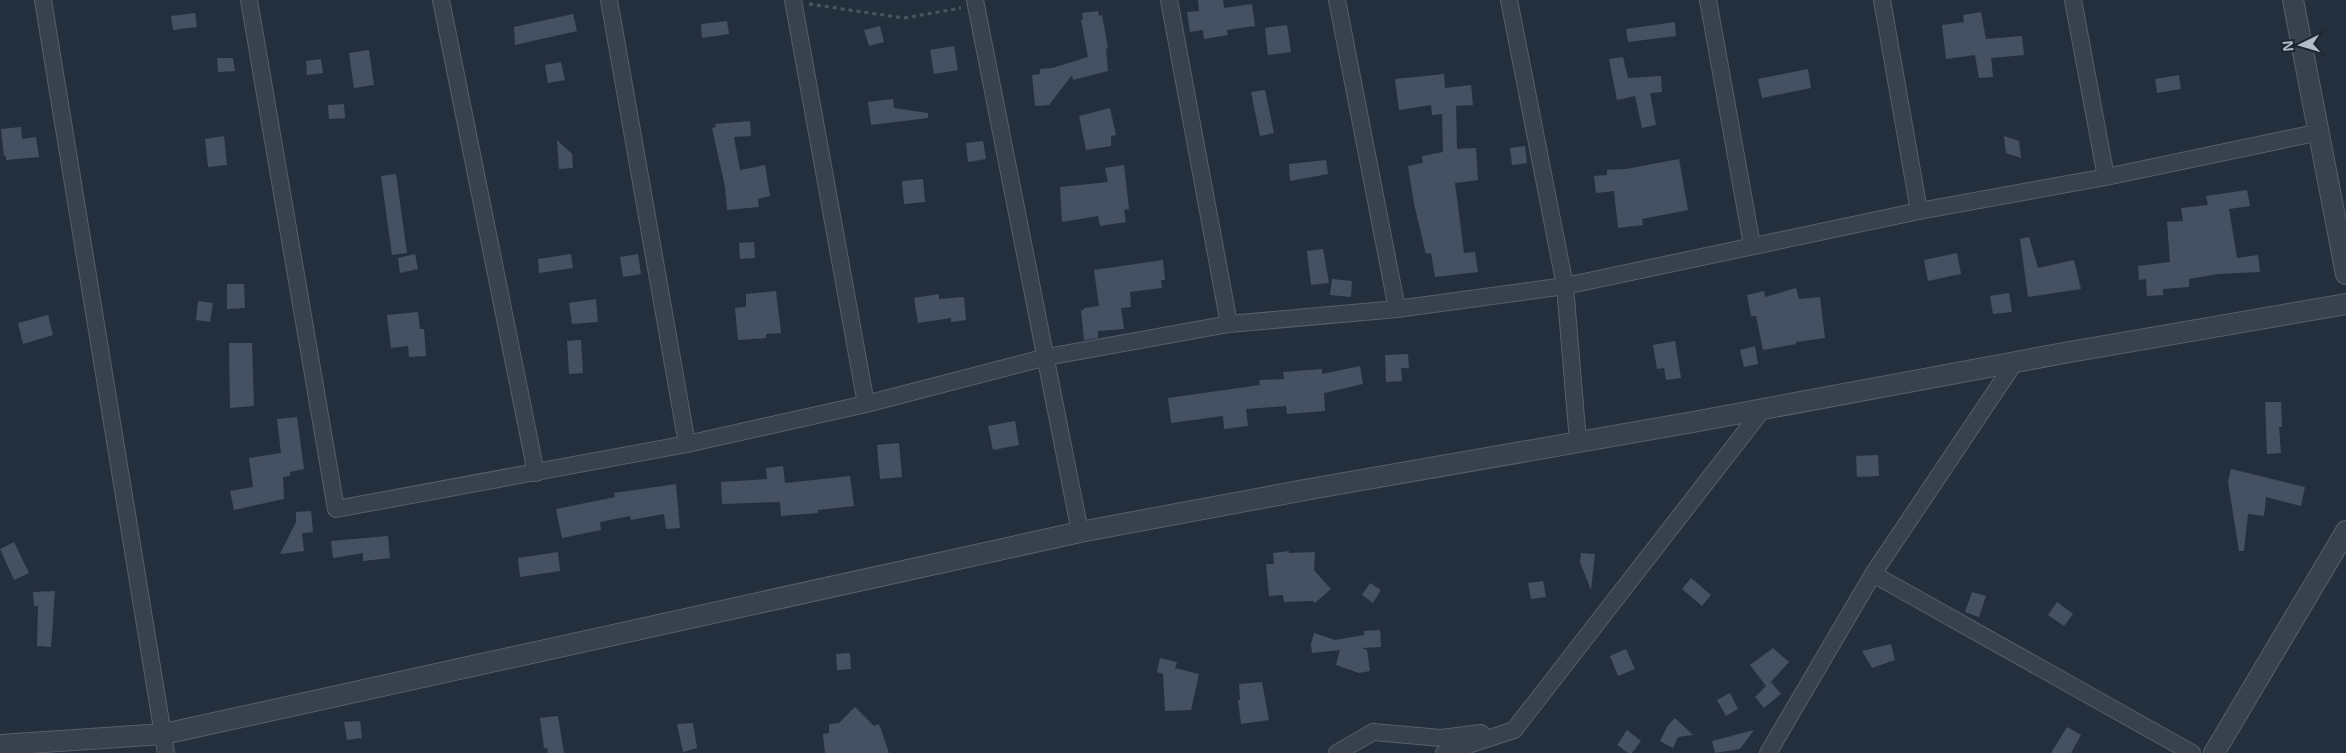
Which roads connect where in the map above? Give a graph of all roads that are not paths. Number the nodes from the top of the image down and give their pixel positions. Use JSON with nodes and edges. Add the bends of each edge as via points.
{"nodes":[{"id":1,"x":43,"y":0,"type":"edge"},
{"id":2,"x":249,"y":0,"type":"edge"},
{"id":3,"x":441,"y":0,"type":"edge"},
{"id":4,"x":609,"y":0,"type":"edge"},
{"id":5,"x":1169,"y":0,"type":"edge"},
{"id":6,"x":1337,"y":0,"type":"edge"},
{"id":7,"x":1509,"y":0,"type":"edge"},
{"id":8,"x":1708,"y":0,"type":"edge"},
{"id":9,"x":1882,"y":0,"type":"edge"},
{"id":10,"x":2073,"y":0,"type":"edge"},
{"id":11,"x":2293,"y":0,"type":"edge"},
{"id":12,"x":793,"y":1,"type":"edge"},
{"id":13,"x":976,"y":2,"type":"edge"},
{"id":14,"x":2320,"y":132,"type":"junction"},
{"id":15,"x":2106,"y":177,"type":"junction"},
{"id":16,"x":1919,"y":211,"type":"junction"},
{"id":17,"x":1752,"y":245,"type":"junction"},
{"id":18,"x":2346,"y":274,"type":"edge"},
{"id":19,"x":1566,"y":286,"type":"junction"},
{"id":20,"x":2346,"y":304,"type":"edge"},
{"id":21,"x":1397,"y":309,"type":"junction"},
{"id":22,"x":1229,"y":324,"type":"junction"},
{"id":23,"x":1047,"y":357,"type":"junction"},
{"id":24,"x":2015,"y":362,"type":"junction"},
{"id":25,"x":866,"y":404,"type":"junction"},
{"id":26,"x":1763,"y":409,"type":"junction"},
{"id":27,"x":1578,"y":442,"type":"junction"},
{"id":28,"x":687,"y":444,"type":"junction"},
{"id":29,"x":536,"y":473,"type":"junction"},
{"id":30,"x":2346,"y":531,"type":"edge"},
{"id":31,"x":1080,"y":532,"type":"junction"},
{"id":32,"x":1873,"y":574,"type":"junction"},
{"id":33,"x":1514,"y":730,"type":"junction"},
{"id":34,"x":165,"y":743,"type":"edge"},
{"id":35,"x":0,"y":745,"type":"edge"},
{"id":36,"x":1337,"y":753,"type":"edge"},
{"id":37,"x":1444,"y":753,"type":"edge"},
{"id":38,"x":1768,"y":753,"type":"edge"},
{"id":39,"x":2192,"y":753,"type":"edge"},
{"id":40,"x":2214,"y":753,"type":"edge"}],
"edges":[{"from":1,"to":34,"type":"street"},
{"from":2,"to":29,"type":"street","via":[[336,509]]},
{"from":3,"to":29,"type":"street"},
{"from":4,"to":28,"type":"street"},
{"from":5,"to":22,"type":"street"},
{"from":6,"to":21,"type":"street"},
{"from":7,"to":19,"type":"street"},
{"from":8,"to":17,"type":"street"},
{"from":9,"to":16,"type":"street"},
{"from":10,"to":15,"type":"street"},
{"from":11,"to":14,"type":"street"},
{"from":12,"to":25,"type":"street"},
{"from":13,"to":23,"type":"street"},
{"from":14,"to":15,"type":"street"},
{"from":14,"to":18,"type":"street"},
{"from":15,"to":16,"type":"street"},
{"from":16,"to":17,"type":"street"},
{"from":17,"to":19,"type":"street"},
{"from":19,"to":21,"type":"street"},
{"from":19,"to":27,"type":"street"},
{"from":20,"to":24,"type":"street"},
{"from":21,"to":22,"type":"street"},
{"from":22,"to":23,"type":"street"},
{"from":23,"to":25,"type":"street"},
{"from":23,"to":31,"type":"street"},
{"from":24,"to":26,"type":"street"},
{"from":24,"to":32,"type":"street"},
{"from":25,"to":28,"type":"street"},
{"from":26,"to":27,"type":"street"},
{"from":26,"to":33,"type":"street"},
{"from":27,"to":31,"type":"street"},
{"from":28,"to":29,"type":"street"},
{"from":30,"to":40,"type":"street"},
{"from":31,"to":34,"type":"street"},
{"from":32,"to":38,"type":"street"},
{"from":32,"to":39,"type":"street"},
{"from":33,"to":36,"type":"street","via":[[1441,738],[1373,732]]},
{"from":33,"to":37,"type":"street"},
{"from":34,"to":35,"type":"street"}]}
